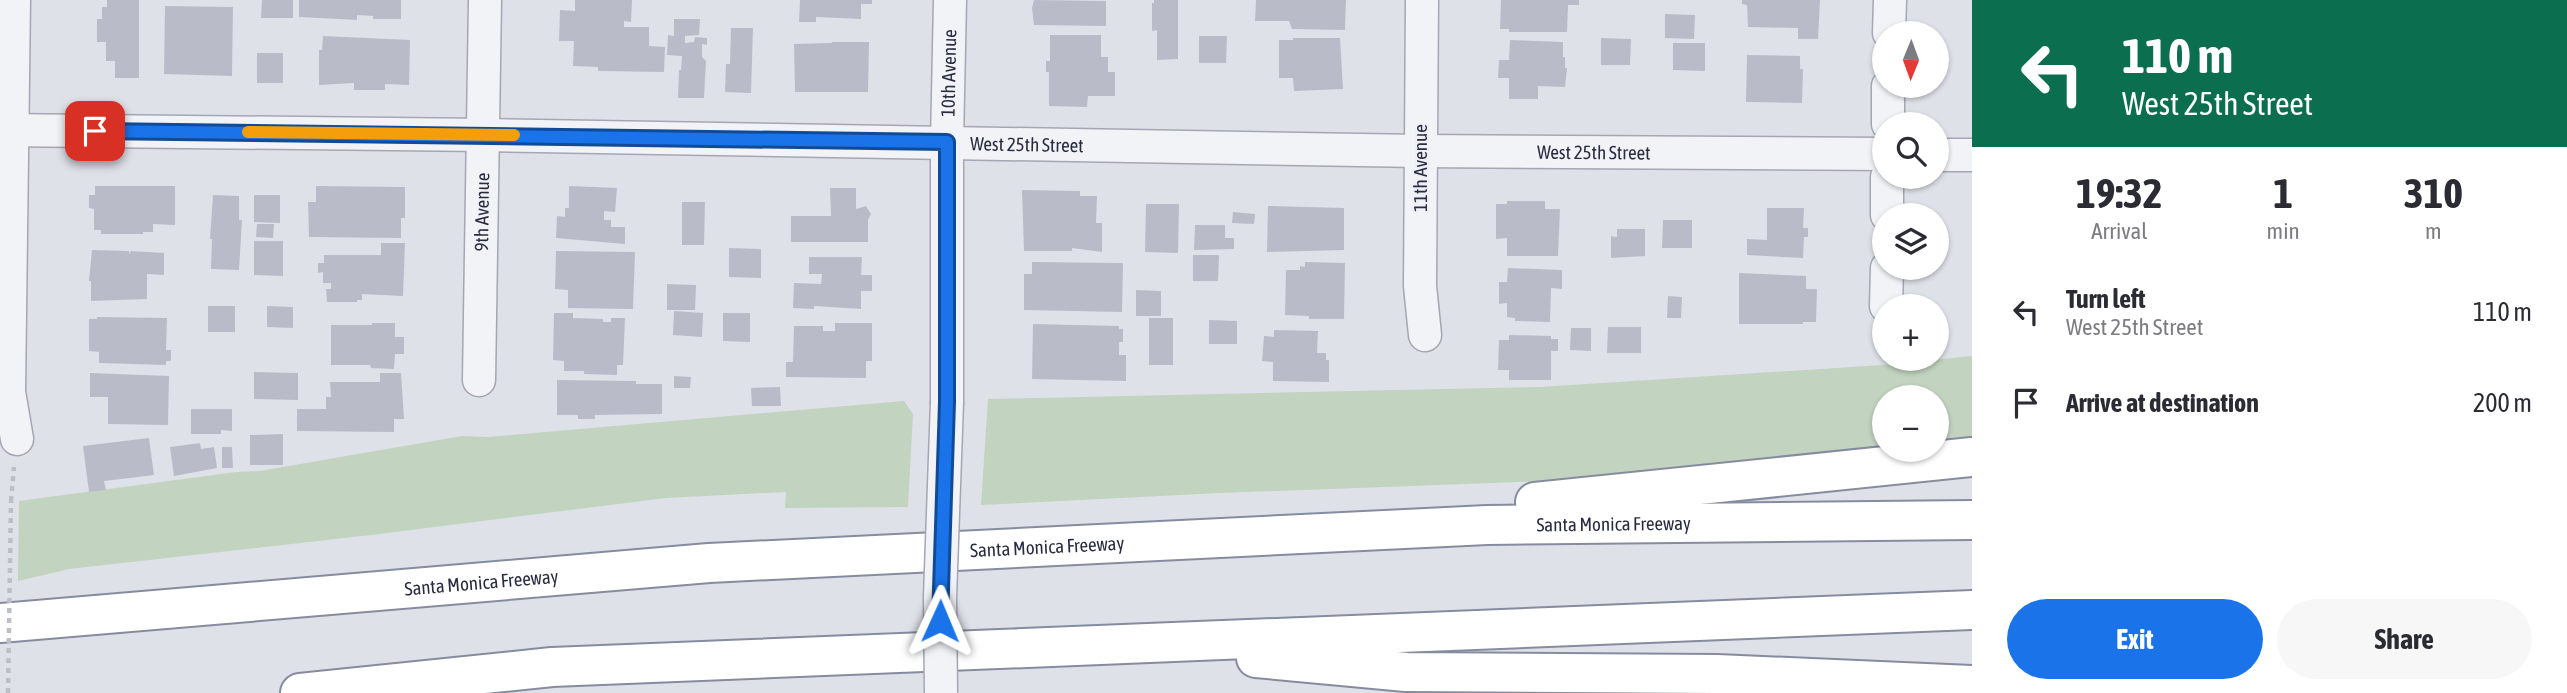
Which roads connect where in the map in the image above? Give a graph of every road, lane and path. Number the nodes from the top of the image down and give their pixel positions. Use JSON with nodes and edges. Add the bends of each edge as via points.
{"nodes":[{"id":1,"x":14,"y":0,"type":"edge"},
{"id":2,"x":485,"y":0,"type":"edge"},
{"id":3,"x":950,"y":0,"type":"edge"},
{"id":4,"x":1422,"y":0,"type":"edge"},
{"id":5,"x":1890,"y":0,"type":"edge"},
{"id":6,"x":1889,"y":21,"type":"edge"},
{"id":7,"x":6,"y":130,"type":"edge"},
{"id":8,"x":484,"y":135,"type":"junction"},
{"id":9,"x":947,"y":142,"type":"junction"},
{"id":10,"x":1420,"y":151,"type":"junction"},
{"id":11,"x":1872,"y":154,"type":"edge"},
{"id":12,"x":1949,"y":155,"type":"edge"},
{"id":13,"x":1972,"y":155,"type":"edge"},
{"id":14,"x":1425,"y":335,"type":"dead end"},
{"id":15,"x":479,"y":380,"type":"dead end"},
{"id":16,"x":17,"y":439,"type":"dead end"},
{"id":17,"x":1972,"y":457,"type":"edge"},
{"id":18,"x":11,"y":501,"type":"dead end"},
{"id":19,"x":1972,"y":520,"type":"edge"},
{"id":20,"x":1163,"y":541,"type":"junction"},
{"id":21,"x":1972,"y":610,"type":"edge"},
{"id":22,"x":0,"y":623,"type":"edge"},
{"id":23,"x":1100,"y":645,"type":"junction"},
{"id":24,"x":1972,"y":685,"type":"edge"},
{"id":25,"x":8,"y":693,"type":"edge"},
{"id":26,"x":300,"y":693,"type":"edge"},
{"id":27,"x":941,"y":693,"type":"edge"}],
"edges":[{"from":1,"to":7,"type":"street"},
{"from":2,"to":8,"type":"street","name":"9th Avenue"},
{"from":3,"to":9,"type":"street","name":"10th Avenue"},
{"from":4,"to":10,"type":"street","name":"11th Avenue"},
{"from":5,"to":6,"type":"street"},
{"from":7,"to":8,"type":"street","name":"West 25th Street"},
{"from":7,"to":16,"type":"street","via":[[9,392]]},
{"from":8,"to":9,"type":"street","name":"West 25th Street"},
{"from":8,"to":15,"type":"street","name":"9th Avenue"},
{"from":9,"to":10,"type":"street","name":"West 25th Street"},
{"from":9,"to":27,"type":"street","name":"10th Avenue","bridge":true},
{"from":10,"to":11,"type":"street","name":"West 25th Street"},
{"from":10,"to":14,"type":"street","name":"11th Avenue","via":[[1420,286]]},
{"from":12,"to":13,"type":"street"},
{"from":17,"to":20,"type":"highway"},
{"from":18,"to":25,"type":"path","bridge":true},
{"from":19,"to":20,"type":"highway","name":"Santa Monica Freeway","via":[[1488,525]]},
{"from":20,"to":22,"type":"highway","name":"Santa Monica Freeway","via":[[709,563]]},
{"from":21,"to":23,"type":"highway"},
{"from":23,"to":24,"type":"highway","via":[[1406,672],[1717,674]]},
{"from":23,"to":26,"type":"highway","via":[[552,667]]}]}
